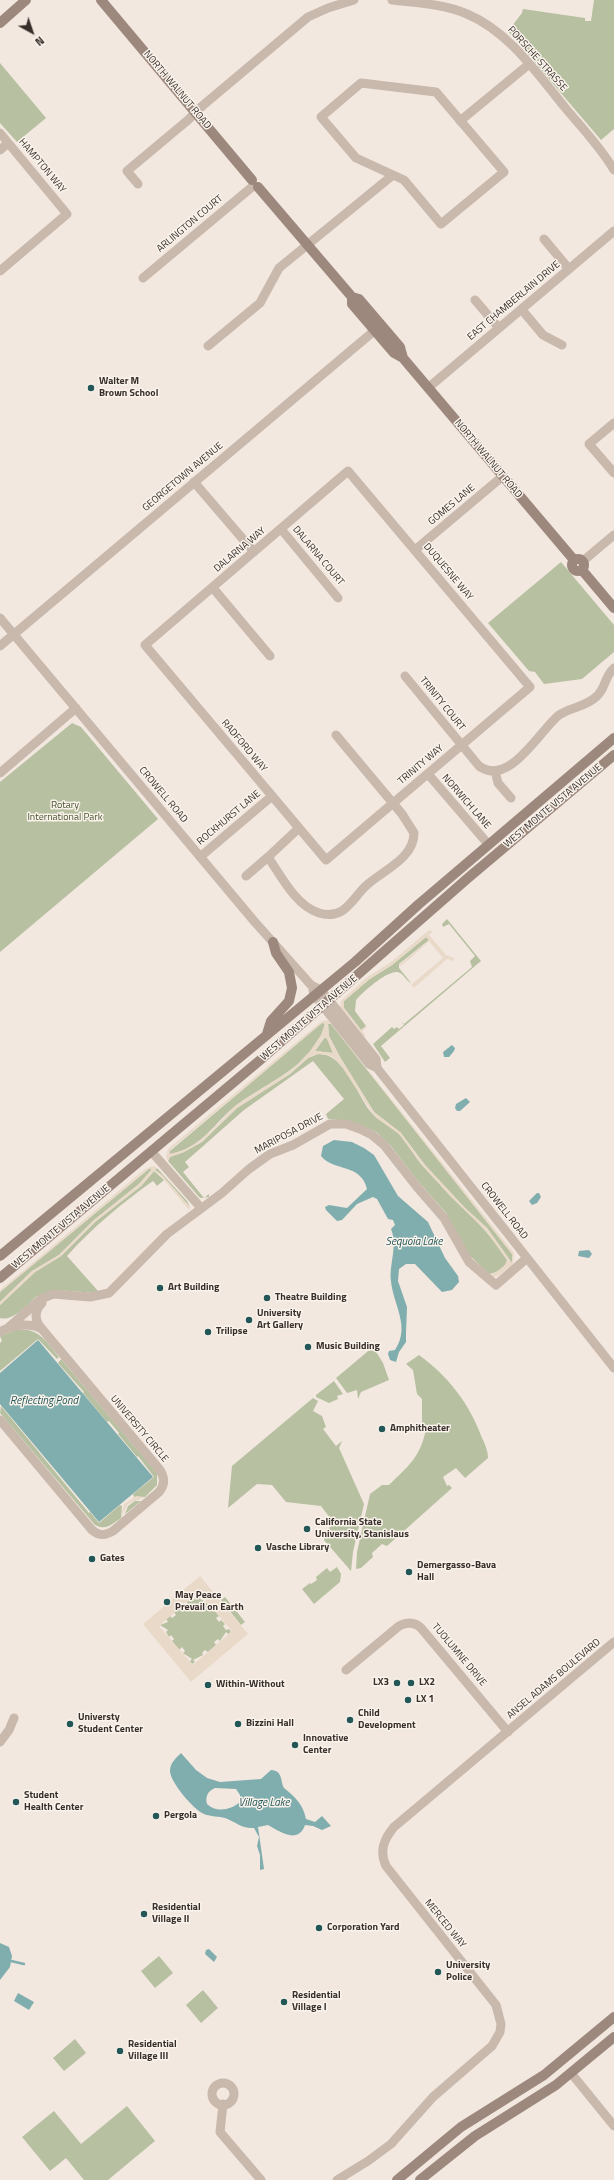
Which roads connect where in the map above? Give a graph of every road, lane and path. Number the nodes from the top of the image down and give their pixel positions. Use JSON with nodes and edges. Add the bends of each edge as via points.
{"nodes":[{"id":1,"x":26,"y":0,"type":"edge"},
{"id":2,"x":101,"y":0,"type":"edge"},
{"id":3,"x":354,"y":0,"type":"edge"},
{"id":4,"x":392,"y":0,"type":"edge"},
{"id":5,"x":0,"y":23,"type":"edge"},
{"id":6,"x":528,"y":65,"type":"junction"},
{"id":7,"x":196,"y":112,"type":"junction"},
{"id":8,"x":460,"y":121,"type":"junction"},
{"id":9,"x":0,"y":133,"type":"edge"},
{"id":10,"x":8,"y":143,"type":"junction"},
{"id":11,"x":0,"y":150,"type":"edge"},
{"id":12,"x":614,"y":170,"type":"edge"},
{"id":13,"x":393,"y":175,"type":"junction"},
{"id":14,"x":138,"y":184,"type":"dead end"},
{"id":15,"x":254,"y":185,"type":"junction"},
{"id":16,"x":614,"y":231,"type":"edge"},
{"id":17,"x":544,"y":239,"type":"dead end"},
{"id":18,"x":308,"y":244,"type":"junction"},
{"id":19,"x":569,"y":269,"type":"junction"},
{"id":20,"x":0,"y":271,"type":"edge"},
{"id":21,"x":143,"y":278,"type":"dead end"},
{"id":22,"x":475,"y":300,"type":"dead end"},
{"id":23,"x":522,"y":310,"type":"junction"},
{"id":24,"x":378,"y":327,"type":"junction"},
{"id":25,"x":499,"y":328,"type":"junction"},
{"id":26,"x":562,"y":345,"type":"dead end"},
{"id":27,"x":208,"y":346,"type":"dead end"},
{"id":28,"x":428,"y":388,"type":"junction"},
{"id":29,"x":614,"y":423,"type":"edge"},
{"id":30,"x":348,"y":471,"type":"joint"},
{"id":31,"x":614,"y":473,"type":"edge"},
{"id":32,"x":503,"y":476,"type":"junction"},
{"id":33,"x":194,"y":482,"type":"junction"},
{"id":34,"x":281,"y":529,"type":"junction"},
{"id":35,"x":614,"y":535,"type":"edge"},
{"id":36,"x":415,"y":550,"type":"junction"},
{"id":37,"x":254,"y":552,"type":"junction"},
{"id":38,"x":579,"y":564,"type":"junction"},
{"id":39,"x":213,"y":588,"type":"junction"},
{"id":40,"x":338,"y":598,"type":"dead end"},
{"id":41,"x":614,"y":608,"type":"edge"},
{"id":42,"x":0,"y":618,"type":"edge"},
{"id":43,"x":14,"y":634,"type":"junction"},
{"id":44,"x":0,"y":646,"type":"edge"},
{"id":45,"x":145,"y":646,"type":"joint"},
{"id":46,"x":270,"y":656,"type":"dead end"},
{"id":47,"x":614,"y":668,"type":"edge"},
{"id":48,"x":405,"y":676,"type":"dead end"},
{"id":49,"x":530,"y":687,"type":"joint"},
{"id":50,"x":76,"y":708,"type":"junction"},
{"id":51,"x":336,"y":735,"type":"dead end"},
{"id":52,"x":614,"y":738,"type":"edge"},
{"id":53,"x":461,"y":745,"type":"junction"},
{"id":54,"x":614,"y":755,"type":"edge"},
{"id":55,"x":496,"y":771,"type":"junction"},
{"id":56,"x":0,"y":773,"type":"edge"},
{"id":57,"x":428,"y":774,"type":"junction"},
{"id":58,"x":272,"y":796,"type":"junction"},
{"id":59,"x":511,"y":798,"type":"dead end"},
{"id":60,"x":393,"y":803,"type":"junction"},
{"id":61,"x":299,"y":828,"type":"junction"},
{"id":62,"x":488,"y":844,"type":"junction"},
{"id":63,"x":200,"y":857,"type":"junction"},
{"id":64,"x":268,"y":857,"type":"junction"},
{"id":65,"x":326,"y":860,"type":"joint"},
{"id":66,"x":246,"y":876,"type":"dead end"},
{"id":67,"x":273,"y":942,"type":"junction"},
{"id":68,"x":317,"y":992,"type":"junction"},
{"id":69,"x":325,"y":1003,"type":"junction"},
{"id":70,"x":268,"y":1034,"type":"junction"},
{"id":71,"x":151,"y":1151,"type":"junction"},
{"id":72,"x":200,"y":1208,"type":"junction"},
{"id":73,"x":0,"y":1256,"type":"edge"},
{"id":74,"x":527,"y":1258,"type":"junction"},
{"id":75,"x":0,"y":1278,"type":"edge"},
{"id":76,"x":46,"y":1297,"type":"junction"},
{"id":77,"x":4,"y":1329,"type":"edge"},
{"id":78,"x":42,"y":1329,"type":"junction"},
{"id":79,"x":614,"y":1368,"type":"edge"},
{"id":80,"x":0,"y":1420,"type":"edge"},
{"id":81,"x":614,"y":1642,"type":"edge"},
{"id":82,"x":346,"y":1670,"type":"dead end"},
{"id":83,"x":14,"y":1718,"type":"dead end"},
{"id":84,"x":508,"y":1732,"type":"junction"},
{"id":85,"x":0,"y":1742,"type":"edge"},
{"id":86,"x":614,"y":2017,"type":"edge"},
{"id":87,"x":595,"y":2033,"type":"junction"},
{"id":88,"x":614,"y":2037,"type":"edge"},
{"id":89,"x":572,"y":2073,"type":"junction"},
{"id":90,"x":223,"y":2104,"type":"dead end"},
{"id":91,"x":614,"y":2126,"type":"edge"},
{"id":92,"x":261,"y":2180,"type":"edge"},
{"id":93,"x":337,"y":2180,"type":"edge"},
{"id":94,"x":396,"y":2180,"type":"edge"},
{"id":95,"x":420,"y":2180,"type":"edge"}],
"edges":[{"from":1,"to":5,"type":"main road"},
{"from":2,"to":7,"type":"main road","name":"NORTH WALNUT ROAD"},
{"from":3,"to":7,"type":"street","via":[[328,8],[302,22]]},
{"from":4,"to":6,"type":"street","name":"PORSCHE STRASSE","via":[[453,9],[474,17],[505,38]]},
{"from":6,"to":8,"type":"street"},
{"from":6,"to":12,"type":"street","name":"PORSCHE STRASSE"},
{"from":7,"to":14,"type":"street","via":[[127,171]]},
{"from":7,"to":15,"type":"main road","name":"NORTH WALNUT ROAD"},
{"from":8,"to":13,"type":"street","via":[[504,172],[442,224],[404,180]]},
{"from":8,"to":13,"type":"street","via":[[436,92],[361,83],[321,117],[356,158]]},
{"from":9,"to":10,"type":"street","name":"HAMPTON WAY"},
{"from":10,"to":11,"type":"street"},
{"from":10,"to":20,"type":"street","name":"HAMPTON WAY","via":[[67,214]]},
{"from":13,"to":18,"type":"street"},
{"from":15,"to":18,"type":"main road","name":"NORTH WALNUT ROAD"},
{"from":15,"to":21,"type":"street","name":"ARLINGTON COURT"},
{"from":16,"to":19,"type":"street","name":"EAST CHAMBERLAIN DRIVE"},
{"from":17,"to":19,"type":"street"},
{"from":18,"to":24,"type":"main road","name":"NORTH WALNUT ROAD","via":[[352,297],[352,304]]},
{"from":18,"to":27,"type":"street","via":[[276,271],[265,296],[257,306]]},
{"from":19,"to":23,"type":"street","name":"EAST CHAMBERLAIN DRIVE"},
{"from":22,"to":25,"type":"street"},
{"from":23,"to":25,"type":"street","name":"EAST CHAMBERLAIN DRIVE"},
{"from":23,"to":26,"type":"street","via":[[543,335]]},
{"from":24,"to":28,"type":"main road","name":"NORTH WALNUT ROAD","via":[[394,353],[403,358]]},
{"from":24,"to":33,"type":"street","name":"GEORGETOWN AVENUE"},
{"from":25,"to":28,"type":"street","name":"EAST CHAMBERLAIN DRIVE"},
{"from":28,"to":32,"type":"main road","name":"NORTH WALNUT ROAD"},
{"from":29,"to":31,"type":"street","via":[[589,444]]},
{"from":30,"to":34,"type":"street","name":"DALARNA WAY"},
{"from":30,"to":36,"type":"street","name":"DUQUESNE WAY"},
{"from":32,"to":36,"type":"street","name":"GOMES LANE"},
{"from":32,"to":38,"type":"main road","name":"NORTH WALNUT ROAD"},
{"from":33,"to":37,"type":"street"},
{"from":33,"to":43,"type":"street","name":"GEORGETOWN AVENUE"},
{"from":34,"to":37,"type":"street","name":"DALARNA WAY"},
{"from":34,"to":40,"type":"street","name":"DALARNA COURT"},
{"from":35,"to":38,"type":"street"},
{"from":36,"to":49,"type":"street","name":"DUQUESNE WAY"},
{"from":37,"to":39,"type":"street","name":"DALARNA WAY"},
{"from":38,"to":41,"type":"main road","name":"NORTH WALNUT ROAD"},
{"from":39,"to":45,"type":"street","name":"DALARNA WAY"},
{"from":39,"to":46,"type":"street"},
{"from":42,"to":43,"type":"street","name":"CROWELL ROAD"},
{"from":43,"to":44,"type":"street","name":"GEORGETOWN AVENUE"},
{"from":43,"to":50,"type":"street","name":"CROWELL ROAD"},
{"from":45,"to":58,"type":"street","name":"RADFORD WAY"},
{"from":47,"to":55,"type":"street","via":[[606,677],[598,695],[585,705],[559,716],[522,756]]},
{"from":48,"to":53,"type":"street","name":"TRINITY COURT"},
{"from":49,"to":53,"type":"street","name":"TRINITY WAY"},
{"from":50,"to":56,"type":"street"},
{"from":50,"to":63,"type":"street","name":"CROWELL ROAD"},
{"from":51,"to":60,"type":"street"},
{"from":52,"to":62,"type":"main road","name":"WEST MONTE VISTA AVENUE"},
{"from":53,"to":55,"type":"street","name":"TRINITY COURT","via":[[479,766]]},
{"from":53,"to":57,"type":"street","name":"TRINITY WAY"},
{"from":54,"to":69,"type":"main road","name":"WEST MONTE VISTA AVENUE","via":[[479,868]]},
{"from":55,"to":59,"type":"street","via":[[498,783]]},
{"from":57,"to":60,"type":"street","name":"TRINITY WAY"},
{"from":57,"to":62,"type":"street","name":"NORWICH LANE"},
{"from":58,"to":61,"type":"street","name":"RADFORD WAY"},
{"from":58,"to":63,"type":"street","name":"ROCKHURST LANE"},
{"from":60,"to":64,"type":"street","via":[[414,834],[412,844],[402,858],[368,884],[352,903],[337,913],[320,914],[303,904]]},
{"from":60,"to":65,"type":"street","name":"TRINITY WAY"},
{"from":61,"to":64,"type":"street"},
{"from":61,"to":65,"type":"street","name":"RADFORD WAY"},
{"from":62,"to":68,"type":"main road","name":"WEST MONTE VISTA AVENUE"},
{"from":63,"to":67,"type":"street","name":"CROWELL ROAD"},
{"from":64,"to":66,"type":"street"},
{"from":67,"to":68,"type":"street","name":"CROWELL ROAD"},
{"from":67,"to":70,"type":"main road","via":[[276,953],[289,972],[292,988],[289,1001],[271,1021]]},
{"from":68,"to":69,"type":"street","name":"CROWELL ROAD"},
{"from":68,"to":70,"type":"main road","name":"WEST MONTE VISTA AVENUE"},
{"from":69,"to":71,"type":"main road","name":"WEST MONTE VISTA AVENUE"},
{"from":69,"to":74,"type":"street","name":"CROWELL ROAD","via":[[369,1064],[377,1068]]},
{"from":70,"to":73,"type":"main road","name":"WEST MONTE VISTA AVENUE"},
{"from":71,"to":72,"type":"street"},
{"from":71,"to":75,"type":"main road","name":"WEST MONTE VISTA AVENUE"},
{"from":72,"to":74,"type":"street","name":"MARIPOSA DRIVE","via":[[270,1154],[293,1145],[330,1124],[351,1126],[372,1135],[392,1153],[417,1188],[444,1218],[466,1257],[496,1285]]},
{"from":72,"to":76,"type":"street","name":"MARIPOSA DRIVE","via":[[152,1249],[109,1292],[93,1297],[60,1294]]},
{"from":74,"to":79,"type":"street","name":"CROWELL ROAD"},
{"from":76,"to":77,"type":"street","name":"MARIPOSA DRIVE"},
{"from":76,"to":78,"type":"street","via":[[35,1314],[36,1321]]},
{"from":77,"to":78,"type":"street","via":[[30,1325]]},
{"from":78,"to":80,"type":"street","name":"UNIVERSITY CIRCLE","via":[[160,1470],[164,1479],[162,1487],[112,1531],[98,1535]]},
{"from":81,"to":84,"type":"street","name":"ANSEL ADAMS BOULEVARD"},
{"from":82,"to":84,"type":"street","name":"TUOLUMNE DRIVE","via":[[398,1626],[416,1624]]},
{"from":83,"to":85,"type":"street"},
{"from":84,"to":93,"type":"street","name":"MERCED WAY","via":[[394,1828],[385,1839],[382,1854],[386,1866],[496,2005],[500,2017],[500,2032],[492,2046],[433,2097],[391,2144]]},
{"from":86,"to":87,"type":"main road"},
{"from":87,"to":89,"type":"main road","via":[[594,2042],[568,2064]]},
{"from":87,"to":94,"type":"main road","via":[[534,2082],[461,2127]]},
{"from":88,"to":89,"type":"main road"},
{"from":89,"to":91,"type":"street"},
{"from":89,"to":95,"type":"main road","via":[[470,2139]]},
{"from":90,"to":92,"type":"street","via":[[220,2132]]}]}
